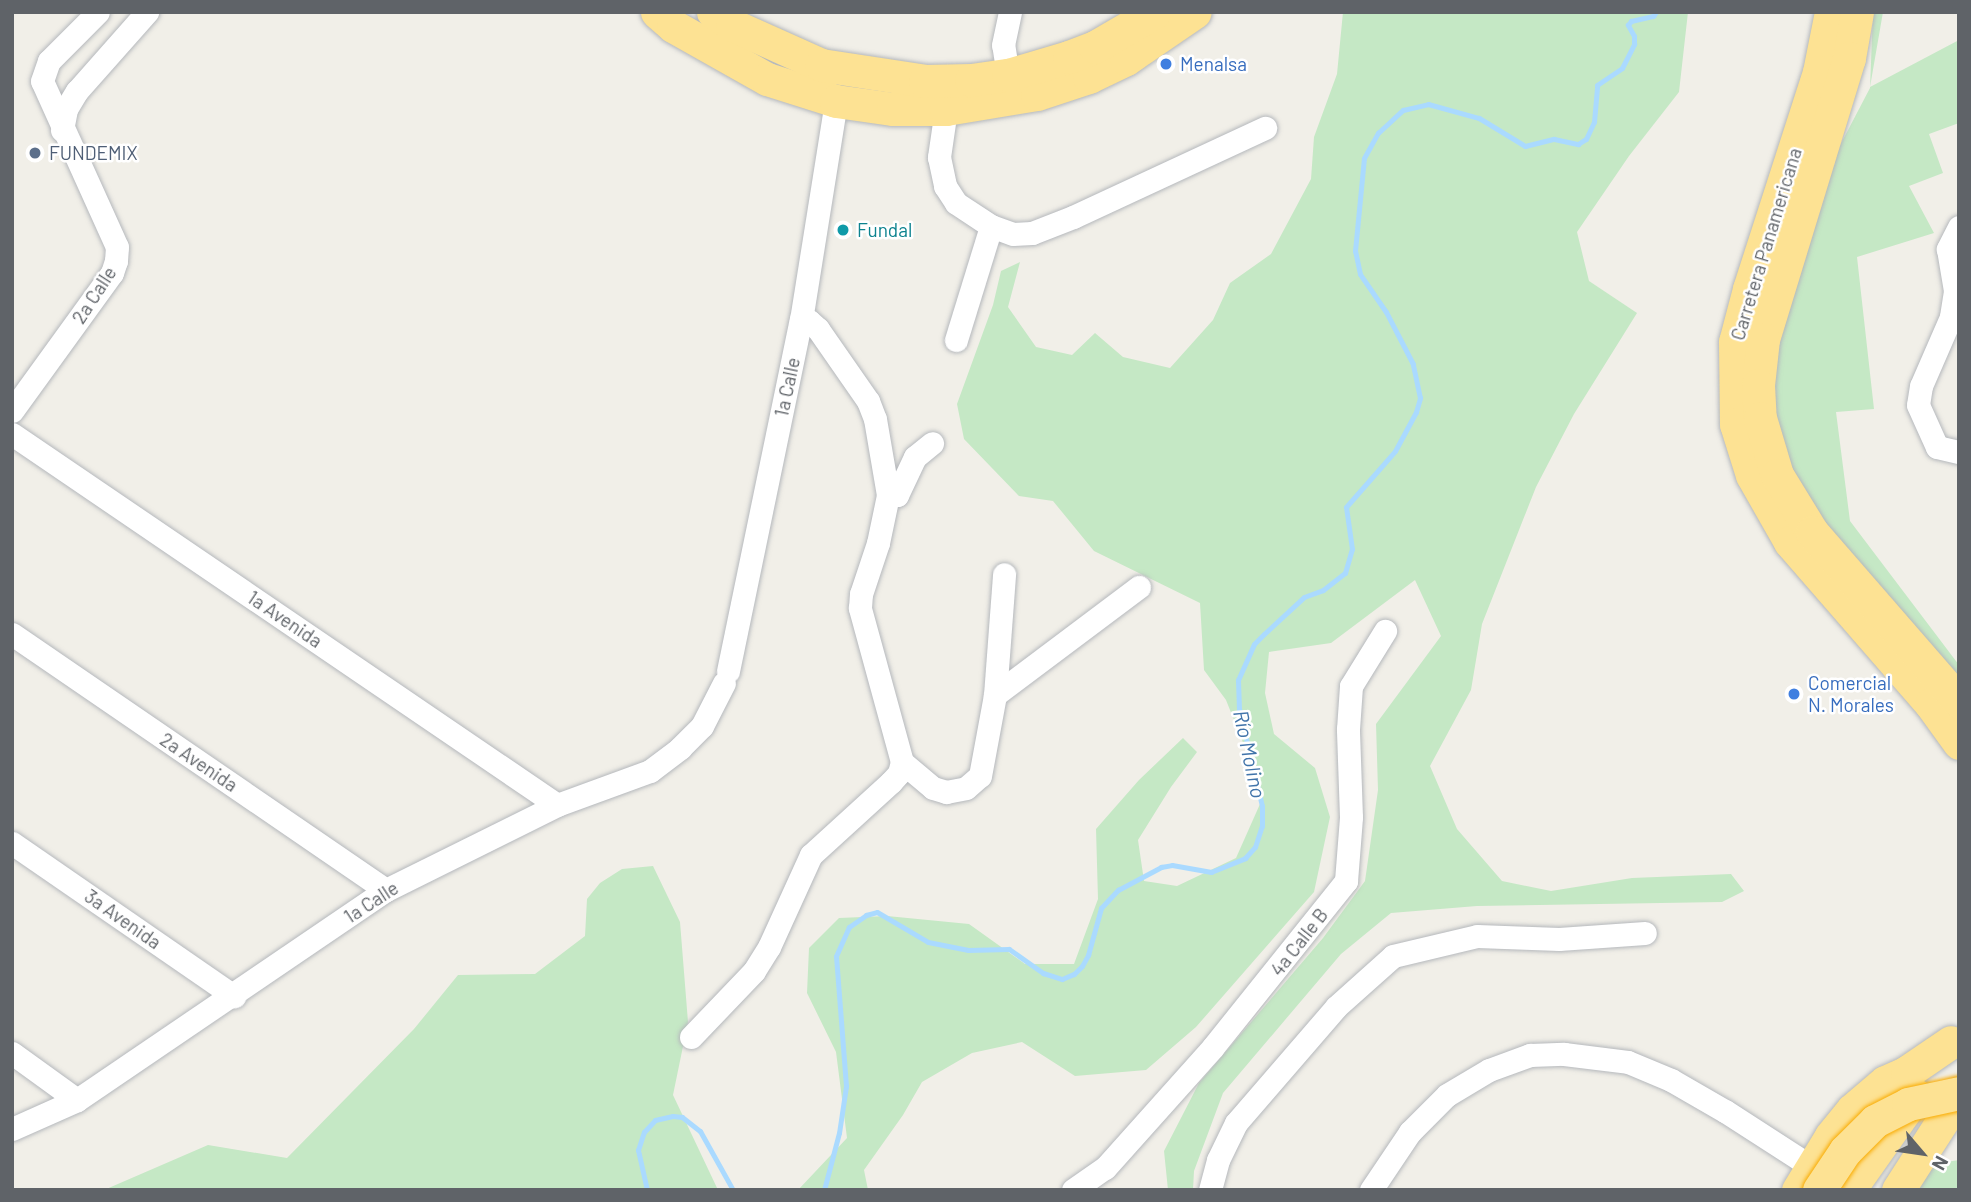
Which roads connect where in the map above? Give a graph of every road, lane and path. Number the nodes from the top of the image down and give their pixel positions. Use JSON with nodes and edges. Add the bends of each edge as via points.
{"nodes":[{"id":1,"x":98,"y":12,"type":"edge"},
{"id":2,"x":147,"y":12,"type":"edge"},
{"id":3,"x":657,"y":12,"type":"edge"},
{"id":4,"x":713,"y":12,"type":"edge"},
{"id":5,"x":1010,"y":12,"type":"edge"},
{"id":6,"x":1155,"y":12,"type":"edge"},
{"id":7,"x":1195,"y":12,"type":"edge"},
{"id":8,"x":1831,"y":12,"type":"edge"},
{"id":9,"x":1857,"y":12,"type":"edge"},
{"id":10,"x":1008,"y":75,"type":"junction"},
{"id":11,"x":45,"y":88,"type":"junction"},
{"id":12,"x":77,"y":91,"type":"junction"},
{"id":13,"x":836,"y":101,"type":"junction"},
{"id":14,"x":947,"y":109,"type":"junction"},
{"id":15,"x":1265,"y":128,"type":"dead end"},
{"id":16,"x":62,"y":130,"type":"junction"},
{"id":17,"x":991,"y":226,"type":"junction"},
{"id":18,"x":1959,"y":227,"type":"edge"},
{"id":19,"x":801,"y":320,"type":"junction"},
{"id":20,"x":956,"y":340,"type":"dead end"},
{"id":21,"x":12,"y":411,"type":"edge"},
{"id":22,"x":12,"y":433,"type":"edge"},
{"id":23,"x":932,"y":443,"type":"dead end"},
{"id":24,"x":1959,"y":452,"type":"edge"},
{"id":25,"x":888,"y":495,"type":"junction"},
{"id":26,"x":1004,"y":574,"type":"dead end"},
{"id":27,"x":1139,"y":587,"type":"dead end"},
{"id":28,"x":1385,"y":631,"type":"dead end"},
{"id":29,"x":12,"y":634,"type":"edge"},
{"id":30,"x":995,"y":695,"type":"junction"},
{"id":31,"x":1959,"y":701,"type":"edge"},
{"id":32,"x":1959,"y":743,"type":"edge"},
{"id":33,"x":902,"y":762,"type":"junction"},
{"id":34,"x":557,"y":805,"type":"junction"},
{"id":35,"x":12,"y":843,"type":"edge"},
{"id":36,"x":386,"y":890,"type":"junction"},
{"id":37,"x":1645,"y":933,"type":"dead end"},
{"id":38,"x":234,"y":996,"type":"junction"},
{"id":39,"x":691,"y":1037,"type":"dead end"},
{"id":40,"x":1955,"y":1037,"type":"edge"},
{"id":41,"x":12,"y":1053,"type":"edge"},
{"id":42,"x":1959,"y":1094,"type":"edge"},
{"id":43,"x":77,"y":1100,"type":"junction"},
{"id":44,"x":12,"y":1129,"type":"edge"},
{"id":45,"x":1810,"y":1182,"type":"edge"},
{"id":46,"x":1073,"y":1190,"type":"edge"},
{"id":47,"x":1210,"y":1190,"type":"edge"},
{"id":48,"x":1371,"y":1190,"type":"edge"},
{"id":49,"x":1849,"y":1190,"type":"edge"},
{"id":50,"x":1898,"y":1190,"type":"edge"}],
"edges":[{"from":1,"to":11,"type":"street","via":[[49,61],[43,72]]},
{"from":2,"to":12,"type":"street"},
{"from":3,"to":13,"type":"highway","via":[[767,79]]},
{"from":4,"to":10,"type":"highway","via":[[774,46],[831,67],[925,80]]},
{"from":5,"to":10,"type":"street","via":[[1003,45]]},
{"from":6,"to":10,"type":"highway","via":[[1095,47]]},
{"from":7,"to":14,"type":"highway","via":[[1126,59],[1089,77],[1037,94]]},
{"from":8,"to":32,"type":"highway","name":"Carretera Panamericana","via":[[1819,72],[1735,342],[1736,424],[1752,475],[1783,532]]},
{"from":9,"to":31,"type":"highway","name":"Carretera Panamericana","via":[[1843,80],[1763,339],[1760,418],[1777,475],[1812,532]]},
{"from":11,"to":12,"type":"street","via":[[61,97]]},
{"from":11,"to":16,"type":"street","name":"2a Calle"},
{"from":12,"to":16,"type":"street","via":[[66,109]]},
{"from":13,"to":14,"type":"highway","via":[[893,109]]},
{"from":13,"to":19,"type":"street","name":"1a Calle"},
{"from":14,"to":17,"type":"street","via":[[939,158],[945,186],[956,203]]},
{"from":15,"to":17,"type":"street","via":[[1032,233]]},
{"from":16,"to":21,"type":"street","name":"2a Calle","via":[[117,247],[116,261]]},
{"from":17,"to":20,"type":"street"},
{"from":18,"to":24,"type":"street","via":[[1948,249],[1955,290],[1951,317],[1921,386],[1918,405],[1937,447]]},
{"from":19,"to":25,"type":"street","via":[[818,329],[868,401]]},
{"from":19,"to":34,"type":"street","name":"1a Calle","via":[[726,677],[702,726],[650,771]]},
{"from":22,"to":34,"type":"street","name":"1a Avenida"},
{"from":23,"to":25,"type":"street","via":[[915,457],[897,495]]},
{"from":25,"to":33,"type":"street","via":[[860,608]]},
{"from":26,"to":30,"type":"street"},
{"from":27,"to":30,"type":"street"},
{"from":28,"to":46,"type":"street","name":"4a Calle B","via":[[1351,686],[1346,881],[1213,1047],[1105,1168]]},
{"from":29,"to":36,"type":"street","name":"2a Avenida"},
{"from":30,"to":33,"type":"street","via":[[980,776],[966,788],[933,789]]},
{"from":33,"to":39,"type":"street","via":[[891,782],[811,855],[759,963]]},
{"from":34,"to":36,"type":"street","name":"1a Calle"},
{"from":35,"to":38,"type":"street","name":"3a Avenida"},
{"from":36,"to":38,"type":"street","name":"1a Calle"},
{"from":37,"to":47,"type":"street","via":[[1559,939],[1477,936],[1393,956],[1336,1007],[1236,1123]]},
{"from":38,"to":43,"type":"street","name":"1a Calle"},
{"from":40,"to":45,"type":"highway","via":[[1868,1095],[1842,1122]]},
{"from":40,"to":49,"type":"highway"},
{"from":41,"to":43,"type":"street"},
{"from":42,"to":45,"type":"highway","bridge":true,"via":[[1915,1101],[1875,1121]]},
{"from":42,"to":50,"type":"highway"},
{"from":43,"to":44,"type":"street","name":"1a Calle"},
{"from":45,"to":48,"type":"street","via":[[1704,1099],[1671,1080],[1628,1062],[1564,1054],[1530,1055],[1489,1070],[1447,1095],[1410,1132]]}]}
